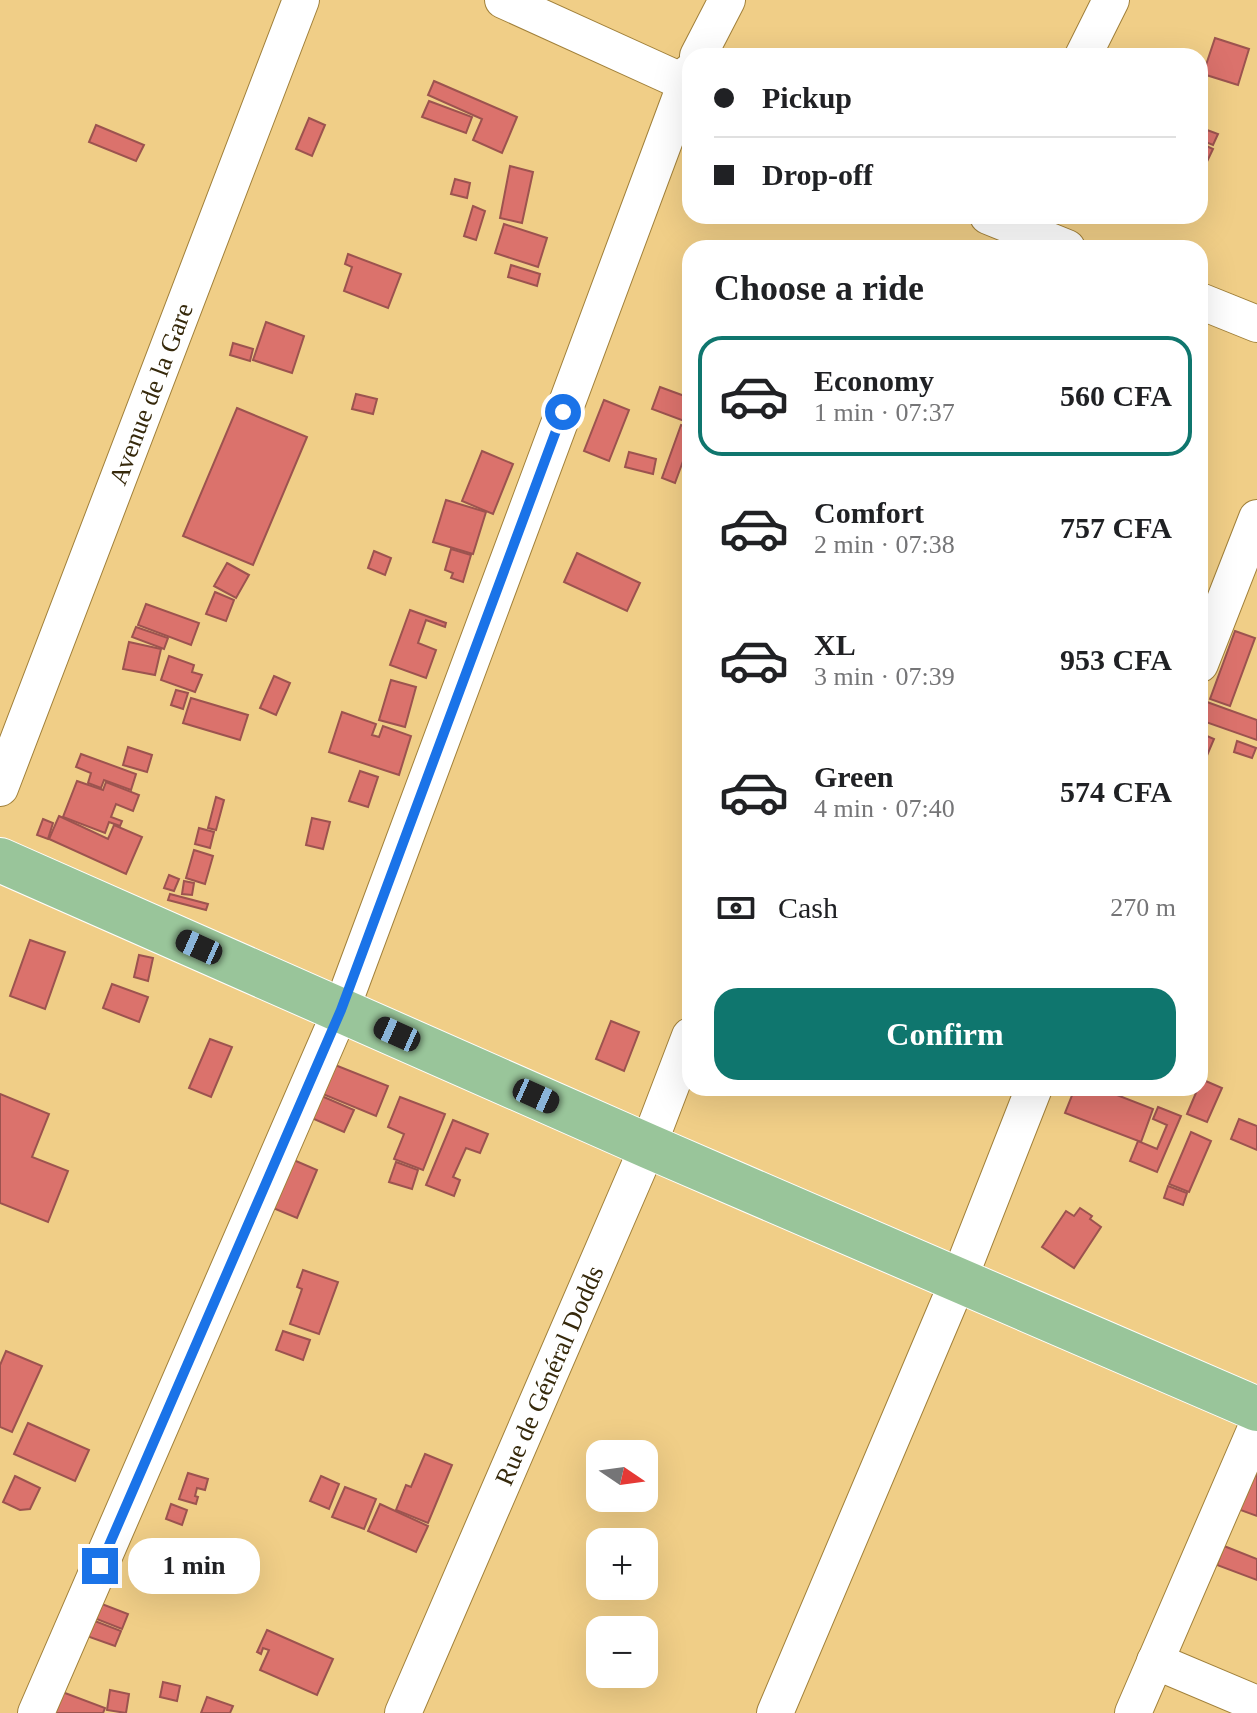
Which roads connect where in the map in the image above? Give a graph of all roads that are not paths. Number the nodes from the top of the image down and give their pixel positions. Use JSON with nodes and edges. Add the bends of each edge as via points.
{"nodes":[{"id":1,"x":301,"y":0,"type":"edge"},
{"id":2,"x":503,"y":0,"type":"edge"},
{"id":3,"x":727,"y":0,"type":"edge"},
{"id":4,"x":1111,"y":0,"type":"edge"},
{"id":5,"x":704,"y":48,"type":"edge"},
{"id":6,"x":1087,"y":48,"type":"edge"},
{"id":7,"x":682,"y":70,"type":"edge"},
{"id":8,"x":682,"y":98,"type":"edge"},
{"id":9,"x":996,"y":225,"type":"edge"},
{"id":10,"x":1042,"y":240,"type":"edge"},
{"id":11,"x":1208,"y":304,"type":"edge"},
{"id":12,"x":1257,"y":324,"type":"edge"},
{"id":13,"x":1257,"y":518,"type":"edge"},
{"id":14,"x":1208,"y":644,"type":"edge"},
{"id":15,"x":0,"y":788,"type":"edge"},
{"id":16,"x":0,"y":860,"type":"edge"},
{"id":17,"x":341,"y":1010,"type":"junction"},
{"id":18,"x":682,"y":1057,"type":"edge"},
{"id":19,"x":1031,"y":1096,"type":"edge"},
{"id":20,"x":648,"y":1146,"type":"junction"},
{"id":21,"x":959,"y":1279,"type":"junction"},
{"id":22,"x":1257,"y":1409,"type":"edge"},
{"id":23,"x":1257,"y":1426,"type":"edge"},
{"id":24,"x":1155,"y":1661,"type":"junction"},
{"id":25,"x":1257,"y":1704,"type":"edge"},
{"id":26,"x":36,"y":1713,"type":"edge"},
{"id":27,"x":403,"y":1713,"type":"edge"},
{"id":28,"x":775,"y":1713,"type":"edge"},
{"id":29,"x":1133,"y":1713,"type":"edge"}],
"edges":[{"from":1,"to":15,"type":"street","name":"Avenue de la Gare"},
{"from":2,"to":7,"type":"street"},
{"from":3,"to":5,"type":"street"},
{"from":4,"to":6,"type":"street"},
{"from":8,"to":17,"type":"street"},
{"from":9,"to":10,"type":"street"},
{"from":11,"to":12,"type":"street"},
{"from":13,"to":14,"type":"street"},
{"from":16,"to":17,"type":"main road"},
{"from":17,"to":20,"type":"main road"},
{"from":17,"to":26,"type":"street"},
{"from":18,"to":20,"type":"street","name":"Rue de Général Dodds"},
{"from":19,"to":21,"type":"street"},
{"from":20,"to":21,"type":"main road"},
{"from":20,"to":27,"type":"street","name":"Rue de Général Dodds"},
{"from":21,"to":22,"type":"main road"},
{"from":21,"to":28,"type":"street"},
{"from":23,"to":24,"type":"street"},
{"from":24,"to":25,"type":"street"},
{"from":24,"to":29,"type":"street"}]}
